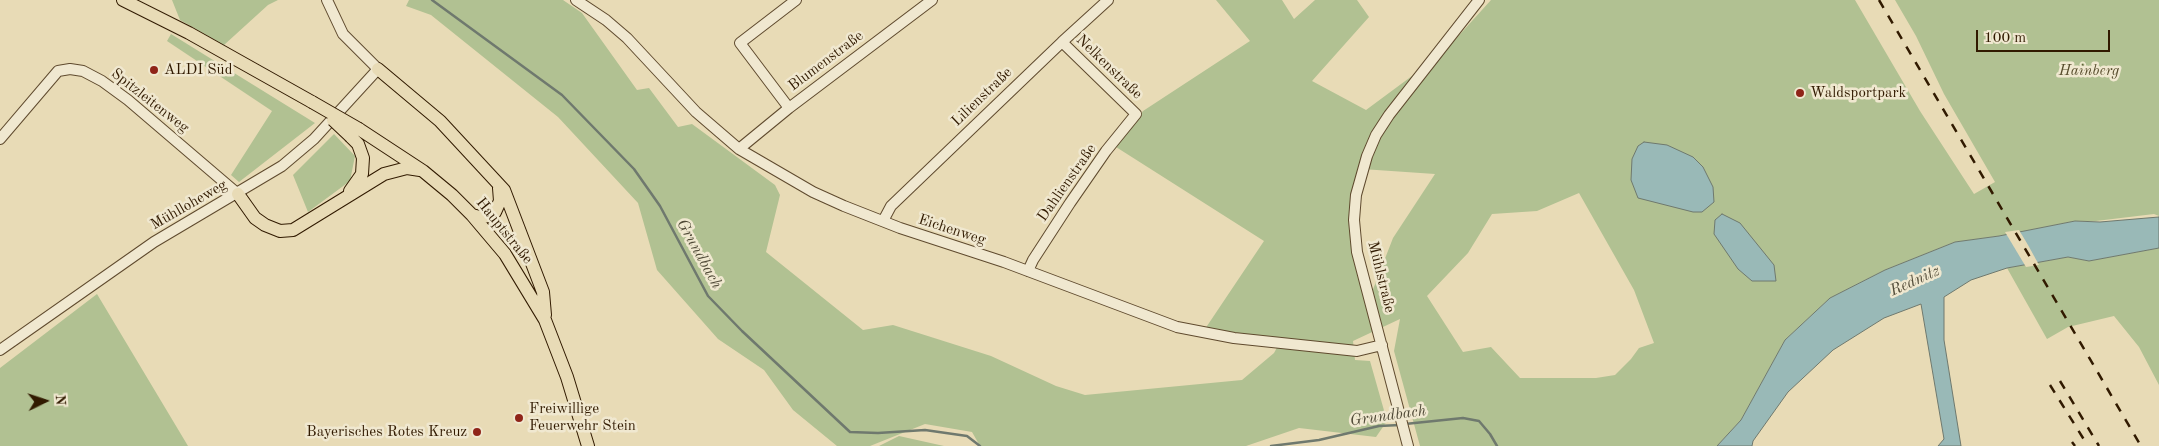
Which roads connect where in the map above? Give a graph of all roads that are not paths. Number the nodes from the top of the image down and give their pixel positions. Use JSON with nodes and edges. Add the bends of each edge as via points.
{"nodes":[{"id":1,"x":124,"y":0,"type":"edge"},
{"id":2,"x":327,"y":0,"type":"edge"},
{"id":3,"x":576,"y":0,"type":"edge"},
{"id":4,"x":796,"y":0,"type":"edge"},
{"id":5,"x":1108,"y":0,"type":"edge"},
{"id":6,"x":1478,"y":0,"type":"edge"},
{"id":7,"x":925,"y":2,"type":"edge"},
{"id":8,"x":1062,"y":42,"type":"junction"},
{"id":9,"x":378,"y":69,"type":"junction"},
{"id":10,"x":789,"y":108,"type":"junction"},
{"id":11,"x":1136,"y":114,"type":"joint"},
{"id":12,"x":355,"y":133,"type":"junction"},
{"id":13,"x":0,"y":139,"type":"edge"},
{"id":14,"x":739,"y":149,"type":"junction"},
{"id":15,"x":423,"y":171,"type":"junction"},
{"id":16,"x":495,"y":179,"type":"junction"},
{"id":17,"x":238,"y":194,"type":"junction"},
{"id":18,"x":346,"y":197,"type":"junction"},
{"id":19,"x":472,"y":214,"type":"junction"},
{"id":20,"x":883,"y":221,"type":"junction"},
{"id":21,"x":1028,"y":271,"type":"junction"},
{"id":22,"x":545,"y":320,"type":"junction"},
{"id":23,"x":1382,"y":345,"type":"junction"},
{"id":24,"x":0,"y":350,"type":"edge"},
{"id":25,"x":1407,"y":441,"type":"edge"},
{"id":26,"x":588,"y":446,"type":"edge"}],
"edges":[{"from":1,"to":12,"type":"main road","name":"Hauptstraße","bridge":true,"via":[[189,32],[312,102]]},
{"from":2,"to":9,"type":"street","via":[[343,34]]},
{"from":3,"to":14,"type":"street","name":"Eichenweg","via":[[627,38],[696,112]]},
{"from":4,"to":10,"type":"street","via":[[740,43]]},
{"from":5,"to":8,"type":"street","name":"Lilienstraße"},
{"from":6,"to":23,"type":"street","name":"Mühlstraße","via":[[1388,115],[1367,156],[1356,195],[1357,252]]},
{"from":7,"to":10,"type":"street","name":"Blumenstraße"},
{"from":8,"to":11,"type":"street","name":"Nelkenstraße"},
{"from":8,"to":20,"type":"street","name":"Lilienstraße","via":[[891,206]]},
{"from":9,"to":16,"type":"main road","via":[[440,121]]},
{"from":9,"to":17,"type":"street","name":"Mühlloheweg","via":[[314,139],[282,166]]},
{"from":10,"to":14,"type":"street","name":"Blumenstraße"},
{"from":11,"to":21,"type":"street","name":"Dahlienstraße","via":[[1070,203]]},
{"from":12,"to":15,"type":"main road","name":"Hauptstraße"},
{"from":12,"to":18,"type":"main road","via":[[363,158],[362,174]]},
{"from":13,"to":17,"type":"street","name":"Spitzleitenweg","via":[[58,71],[83,71],[128,100]]},
{"from":14,"to":20,"type":"street","name":"Eichenweg","via":[[813,192]]},
{"from":15,"to":18,"type":"main road","via":[[396,169]]},
{"from":15,"to":19,"type":"main road","name":"Hauptstraße"},
{"from":16,"to":19,"type":"main road","via":[[500,192],[498,207],[489,216]]},
{"from":16,"to":22,"type":"main road","via":[[510,204],[543,292]]},
{"from":17,"to":18,"type":"main road","via":[[255,218],[280,231],[293,230]]},
{"from":17,"to":24,"type":"street","name":"Mühlloheweg","via":[[154,242]]},
{"from":19,"to":22,"type":"main road","name":"Hauptstraße","via":[[505,254]]},
{"from":20,"to":21,"type":"street","name":"Eichenweg"},
{"from":21,"to":23,"type":"street","name":"Eichenweg","via":[[1201,333],[1357,351]]},
{"from":22,"to":26,"type":"main road","name":"Hauptstraße"},
{"from":23,"to":25,"type":"street","name":"Mühlstraße"}]}
